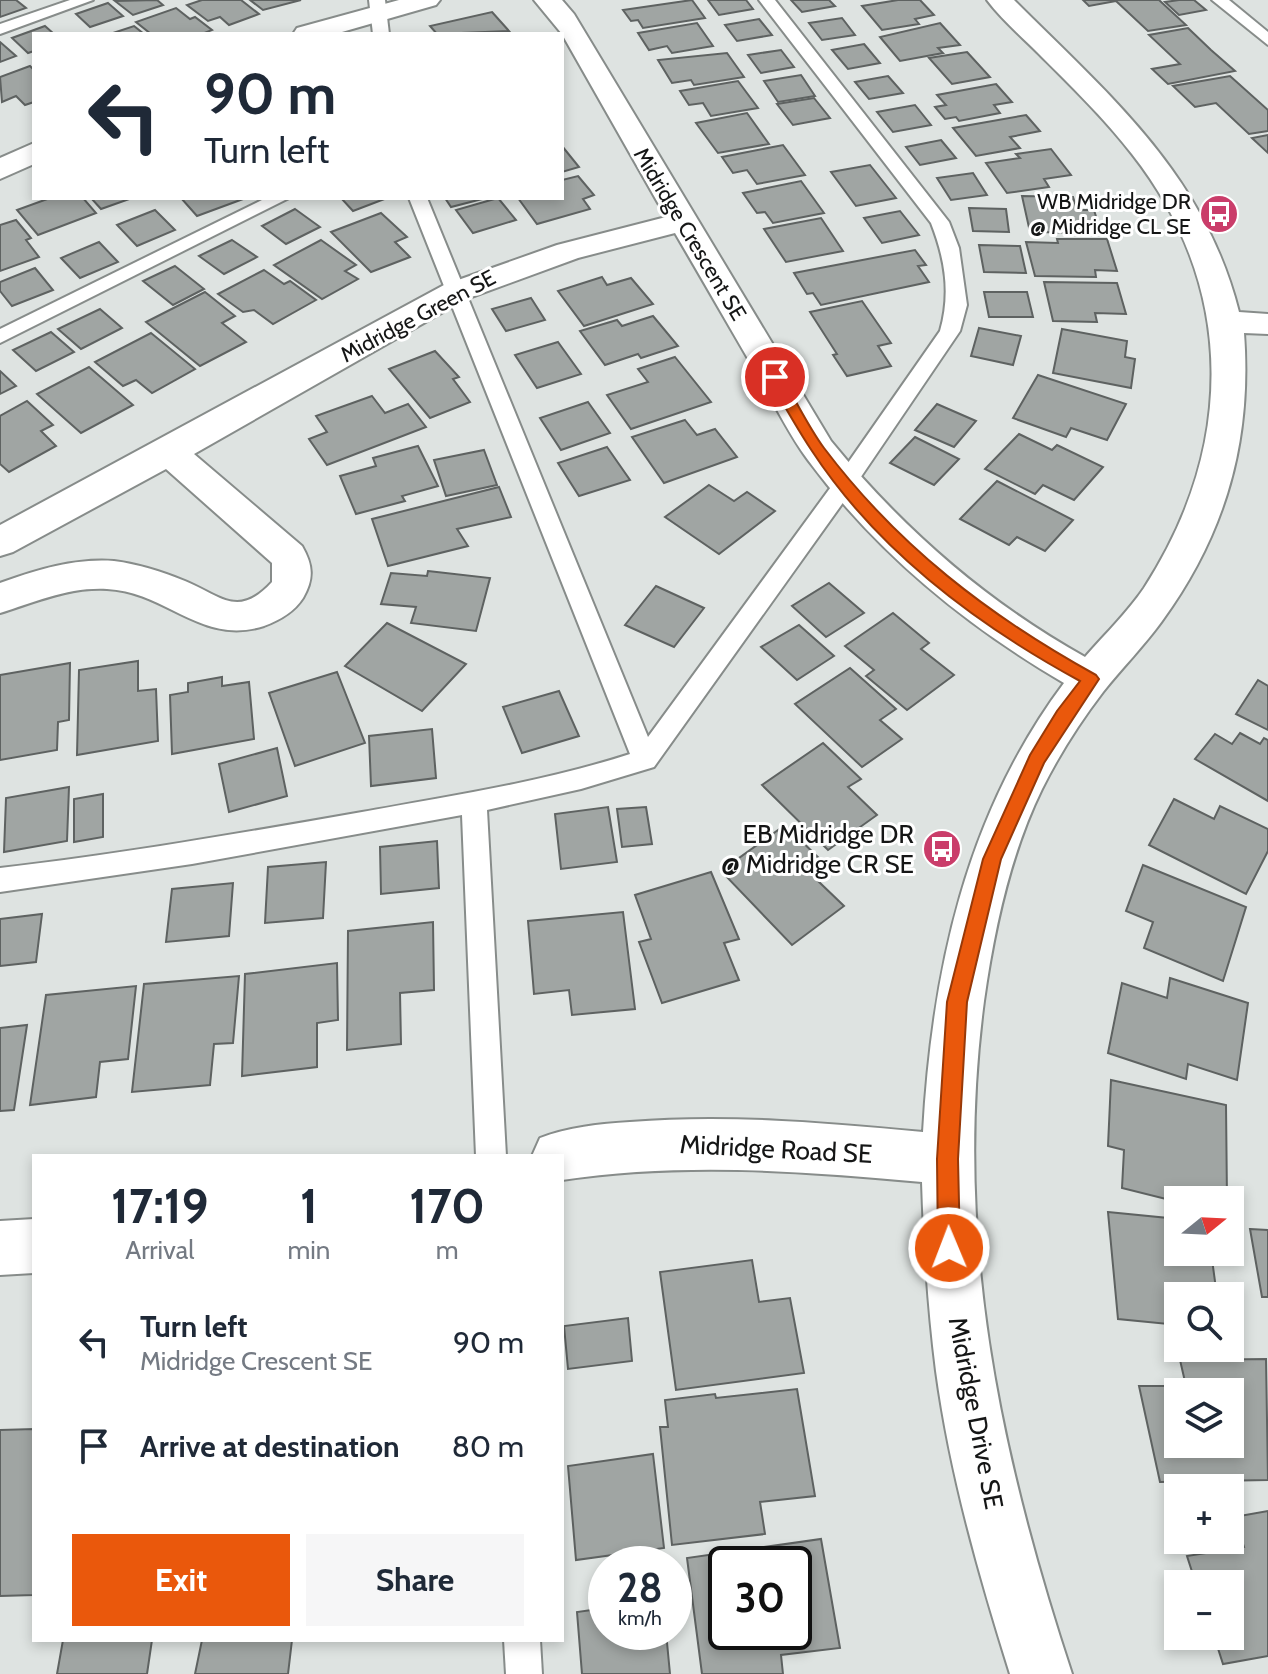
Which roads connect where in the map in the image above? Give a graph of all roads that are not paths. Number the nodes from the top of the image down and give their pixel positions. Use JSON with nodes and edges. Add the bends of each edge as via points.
{"nodes":[{"id":1,"x":85,"y":0,"type":"edge"},
{"id":2,"x":427,"y":0,"type":"edge"},
{"id":3,"x":547,"y":0,"type":"edge"},
{"id":4,"x":767,"y":0,"type":"edge"},
{"id":5,"x":1000,"y":0,"type":"edge"},
{"id":6,"x":1220,"y":0,"type":"edge"},
{"id":7,"x":379,"y":16,"type":"edge"},
{"id":8,"x":0,"y":29,"type":"edge"},
{"id":9,"x":314,"y":32,"type":"edge"},
{"id":10,"x":1268,"y":40,"type":"edge"},
{"id":11,"x":32,"y":153,"type":"edge"},
{"id":12,"x":0,"y":170,"type":"edge"},
{"id":13,"x":276,"y":200,"type":"edge"},
{"id":14,"x":419,"y":200,"type":"edge"},
{"id":15,"x":683,"y":222,"type":"junction"},
{"id":16,"x":455,"y":292,"type":"junction"},
{"id":17,"x":1247,"y":323,"type":"edge"},
{"id":18,"x":0,"y":337,"type":"edge"},
{"id":19,"x":169,"y":452,"type":"junction"},
{"id":20,"x":844,"y":485,"type":"junction"},
{"id":21,"x":0,"y":542,"type":"edge"},
{"id":22,"x":0,"y":599,"type":"edge"},
{"id":23,"x":1090,"y":679,"type":"junction"},
{"id":24,"x":645,"y":760,"type":"junction"},
{"id":25,"x":474,"y":802,"type":"junction"},
{"id":26,"x":0,"y":880,"type":"edge"},
{"id":27,"x":491,"y":1154,"type":"edge"},
{"id":28,"x":564,"y":1155,"type":"edge"},
{"id":29,"x":947,"y":1159,"type":"junction"},
{"id":30,"x":32,"y":1246,"type":"edge"},
{"id":31,"x":0,"y":1248,"type":"edge"},
{"id":32,"x":522,"y":1642,"type":"edge"},
{"id":33,"x":524,"y":1674,"type":"edge"},
{"id":34,"x":1041,"y":1674,"type":"edge"}],
"edges":[{"from":1,"to":8,"type":"lane"},
{"from":2,"to":7,"type":"street"},
{"from":3,"to":15,"type":"street","name":"Midridge Crescent SE","via":[[561,14]]},
{"from":4,"to":20,"type":"lane","via":[[940,222],[950,248],[957,305],[950,331]]},
{"from":5,"to":17,"type":"street","name":"Midridge Drive SE","via":[[1156,165],[1198,233],[1217,280]]},
{"from":6,"to":10,"type":"lane"},
{"from":7,"to":9,"type":"street"},
{"from":11,"to":12,"type":"street"},
{"from":13,"to":18,"type":"lane"},
{"from":14,"to":16,"type":"lane"},
{"from":15,"to":16,"type":"street","name":"Midridge Green SE","via":[[569,249]]},
{"from":15,"to":20,"type":"street","name":"Midridge Crescent SE"},
{"from":16,"to":19,"type":"street","name":"Midridge Green SE"},
{"from":16,"to":24,"type":"lane"},
{"from":17,"to":23,"type":"street","name":"Midridge Drive SE","via":[[1220,466],[1205,509],[1158,598]]},
{"from":19,"to":21,"type":"street","name":"Midridge Green SE"},
{"from":19,"to":22,"type":"street","via":[[289,556],[293,580],[275,604],[245,616],[216,615],[145,582],[108,575],[47,581]]},
{"from":20,"to":23,"type":"street","name":"Midridge Crescent SE","via":[[884,529],[980,612]]},
{"from":20,"to":24,"type":"lane"},
{"from":23,"to":29,"type":"street","name":"Midridge Drive SE","via":[[1037,760],[992,859],[957,1002]]},
{"from":24,"to":25,"type":"lane","via":[[587,780]]},
{"from":25,"to":26,"type":"lane","via":[[120,866]]},
{"from":25,"to":27,"type":"lane"},
{"from":28,"to":29,"type":"street","name":"Midridge Road SE","via":[[707,1141]]},
{"from":29,"to":34,"type":"street","name":"Midridge Drive SE","via":[[957,1330],[985,1476]]},
{"from":30,"to":31,"type":"street"},
{"from":32,"to":33,"type":"lane"}]}
